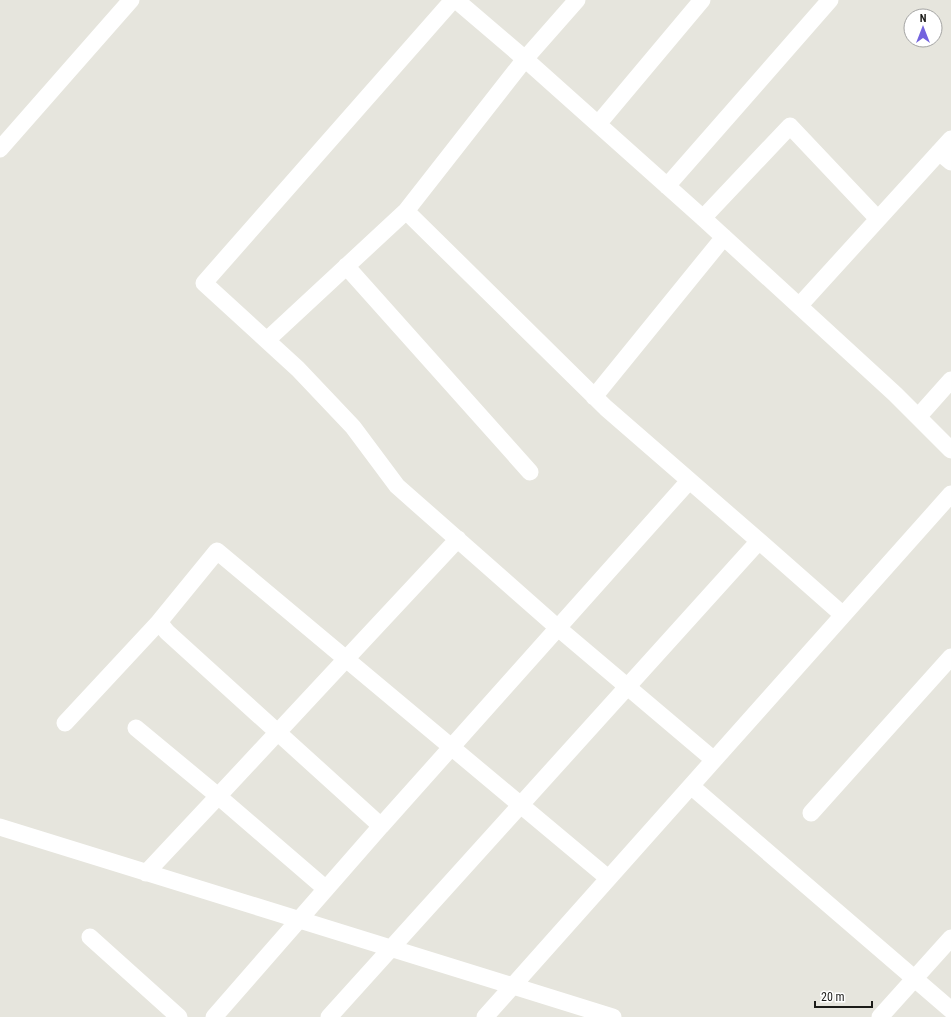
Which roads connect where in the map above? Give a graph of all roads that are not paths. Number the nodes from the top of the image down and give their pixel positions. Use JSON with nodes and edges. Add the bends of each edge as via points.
{"nodes":[{"id":1,"x":131,"y":0,"type":"edge"},
{"id":2,"x":453,"y":0,"type":"edge"},
{"id":3,"x":456,"y":0,"type":"edge"},
{"id":4,"x":577,"y":0,"type":"edge"},
{"id":5,"x":702,"y":0,"type":"edge"},
{"id":6,"x":830,"y":0,"type":"edge"},
{"id":7,"x":525,"y":59,"type":"junction"},
{"id":8,"x":598,"y":124,"type":"junction"},
{"id":9,"x":951,"y":138,"type":"edge"},
{"id":10,"x":0,"y":149,"type":"edge"},
{"id":11,"x":945,"y":157,"type":"edge"},
{"id":12,"x":667,"y":186,"type":"junction"},
{"id":13,"x":406,"y":211,"type":"junction"},
{"id":14,"x":704,"y":218,"type":"junction"},
{"id":15,"x":878,"y":219,"type":"junction"},
{"id":16,"x":724,"y":237,"type":"junction"},
{"id":17,"x":346,"y":266,"type":"junction"},
{"id":18,"x":799,"y":306,"type":"junction"},
{"id":19,"x":267,"y":340,"type":"junction"},
{"id":20,"x":951,"y":380,"type":"edge"},
{"id":21,"x":594,"y":397,"type":"junction"},
{"id":22,"x":918,"y":417,"type":"junction"},
{"id":23,"x":951,"y":450,"type":"edge"},
{"id":24,"x":530,"y":472,"type":"dead end"},
{"id":25,"x":689,"y":481,"type":"junction"},
{"id":26,"x":951,"y":494,"type":"edge"},
{"id":27,"x":458,"y":540,"type":"junction"},
{"id":28,"x":759,"y":541,"type":"junction"},
{"id":29,"x":843,"y":615,"type":"junction"},
{"id":30,"x":159,"y":622,"type":"junction"},
{"id":31,"x":558,"y":628,"type":"junction"},
{"id":32,"x":951,"y":657,"type":"edge"},
{"id":33,"x":346,"y":659,"type":"junction"},
{"id":34,"x":627,"y":687,"type":"junction"},
{"id":35,"x":65,"y":722,"type":"dead end"},
{"id":36,"x":136,"y":728,"type":"dead end"},
{"id":37,"x":278,"y":733,"type":"junction"},
{"id":38,"x":452,"y":747,"type":"junction"},
{"id":39,"x":714,"y":760,"type":"junction"},
{"id":40,"x":691,"y":786,"type":"junction"},
{"id":41,"x":218,"y":796,"type":"junction"},
{"id":42,"x":520,"y":805,"type":"junction"},
{"id":43,"x":811,"y":813,"type":"dead end"},
{"id":44,"x":381,"y":826,"type":"junction"},
{"id":45,"x":0,"y":828,"type":"edge"},
{"id":46,"x":146,"y":873,"type":"junction"},
{"id":47,"x":608,"y":878,"type":"junction"},
{"id":48,"x":326,"y":889,"type":"junction"},
{"id":49,"x":299,"y":920,"type":"junction"},
{"id":50,"x":90,"y":937,"type":"dead end"},
{"id":51,"x":951,"y":938,"type":"edge"},
{"id":52,"x":390,"y":949,"type":"junction"},
{"id":53,"x":915,"y":978,"type":"junction"},
{"id":54,"x":512,"y":987,"type":"junction"},
{"id":55,"x":951,"y":1010,"type":"edge"},
{"id":56,"x":179,"y":1017,"type":"edge"},
{"id":57,"x":214,"y":1017,"type":"edge"},
{"id":58,"x":329,"y":1017,"type":"edge"},
{"id":59,"x":485,"y":1017,"type":"edge"},
{"id":60,"x":613,"y":1017,"type":"edge"},
{"id":61,"x":880,"y":1017,"type":"edge"}],
"edges":[{"from":1,"to":10,"type":"street"},
{"from":2,"to":19,"type":"street","via":[[204,283]]},
{"from":3,"to":7,"type":"street"},
{"from":4,"to":7,"type":"street"},
{"from":5,"to":8,"type":"street"},
{"from":6,"to":12,"type":"street"},
{"from":7,"to":8,"type":"street"},
{"from":7,"to":13,"type":"street"},
{"from":8,"to":12,"type":"street"},
{"from":9,"to":11,"type":"street"},
{"from":11,"to":15,"type":"street"},
{"from":12,"to":14,"type":"street"},
{"from":13,"to":17,"type":"street"},
{"from":13,"to":21,"type":"street"},
{"from":14,"to":15,"type":"street","via":[[790,126]]},
{"from":14,"to":16,"type":"street"},
{"from":15,"to":18,"type":"street"},
{"from":16,"to":18,"type":"street"},
{"from":16,"to":21,"type":"street"},
{"from":17,"to":19,"type":"street"},
{"from":17,"to":24,"type":"street"},
{"from":18,"to":22,"type":"street"},
{"from":19,"to":27,"type":"street","via":[[354,427],[397,486]]},
{"from":20,"to":22,"type":"street"},
{"from":21,"to":25,"type":"street"},
{"from":22,"to":23,"type":"street"},
{"from":25,"to":28,"type":"street"},
{"from":25,"to":31,"type":"street"},
{"from":26,"to":29,"type":"street"},
{"from":27,"to":31,"type":"street"},
{"from":27,"to":33,"type":"street"},
{"from":28,"to":29,"type":"street"},
{"from":28,"to":34,"type":"street"},
{"from":29,"to":39,"type":"street"},
{"from":30,"to":33,"type":"street","via":[[217,551]]},
{"from":30,"to":35,"type":"street"},
{"from":30,"to":37,"type":"street"},
{"from":31,"to":34,"type":"street"},
{"from":31,"to":38,"type":"street"},
{"from":32,"to":43,"type":"street"},
{"from":33,"to":37,"type":"street"},
{"from":33,"to":38,"type":"street"},
{"from":34,"to":39,"type":"street"},
{"from":34,"to":42,"type":"street"},
{"from":36,"to":41,"type":"street"},
{"from":37,"to":41,"type":"street"},
{"from":37,"to":44,"type":"street"},
{"from":38,"to":42,"type":"street"},
{"from":38,"to":44,"type":"street"},
{"from":39,"to":40,"type":"street"},
{"from":40,"to":47,"type":"street"},
{"from":40,"to":53,"type":"street"},
{"from":41,"to":46,"type":"street"},
{"from":41,"to":48,"type":"street"},
{"from":42,"to":47,"type":"street"},
{"from":42,"to":52,"type":"street"},
{"from":44,"to":48,"type":"street"},
{"from":45,"to":46,"type":"street"},
{"from":46,"to":49,"type":"street"},
{"from":47,"to":54,"type":"street"},
{"from":48,"to":49,"type":"street"},
{"from":49,"to":52,"type":"street"},
{"from":49,"to":57,"type":"street"},
{"from":50,"to":56,"type":"street"},
{"from":51,"to":53,"type":"street"},
{"from":52,"to":54,"type":"street"},
{"from":52,"to":58,"type":"street"},
{"from":53,"to":55,"type":"street"},
{"from":53,"to":61,"type":"street"},
{"from":54,"to":59,"type":"street"},
{"from":54,"to":60,"type":"street"}]}
